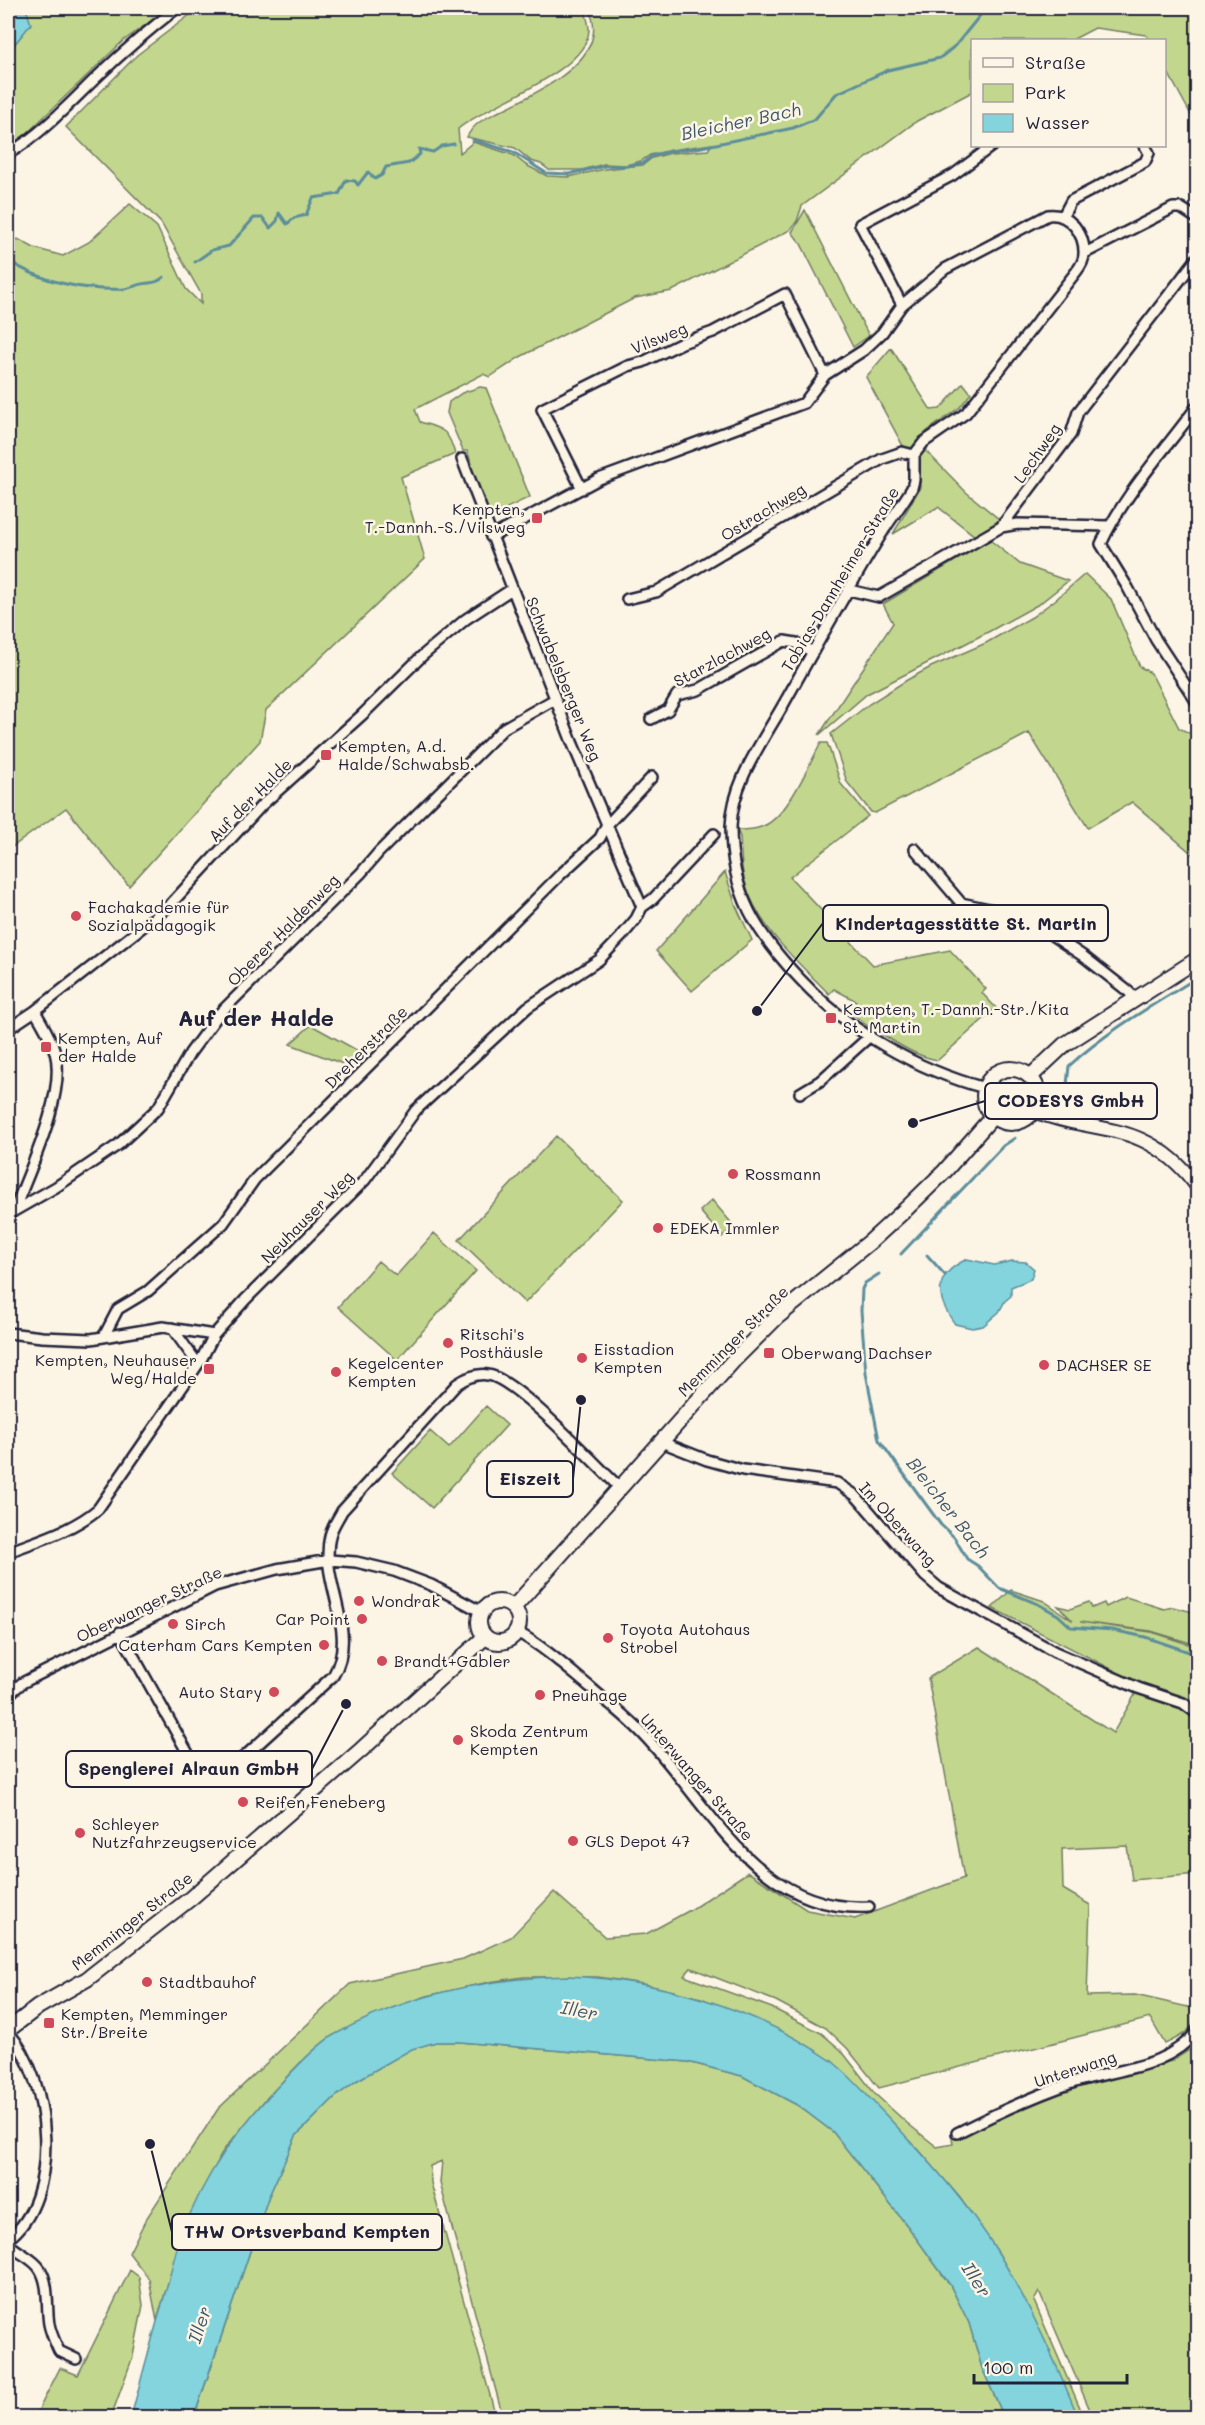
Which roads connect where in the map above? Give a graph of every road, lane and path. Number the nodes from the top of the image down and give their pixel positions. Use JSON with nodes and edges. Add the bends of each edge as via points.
{"nodes":[{"id":1,"x":177,"y":8,"type":"edge"},
{"id":2,"x":991,"y":147,"type":"edge"},
{"id":3,"x":1146,"y":147,"type":"edge"},
{"id":4,"x":8,"y":154,"type":"edge"},
{"id":5,"x":1063,"y":216,"type":"junction"},
{"id":6,"x":1197,"y":219,"type":"edge"},
{"id":7,"x":1085,"y":253,"type":"junction"},
{"id":8,"x":1197,"y":257,"type":"edge"},
{"id":9,"x":902,"y":305,"type":"junction"},
{"id":10,"x":825,"y":375,"type":"junction"},
{"id":11,"x":1197,"y":405,"type":"edge"},
{"id":12,"x":914,"y":455,"type":"junction"},
{"id":13,"x":462,"y":459,"type":"dead end"},
{"id":14,"x":582,"y":489,"type":"junction"},
{"id":15,"x":1109,"y":526,"type":"junction"},
{"id":16,"x":1001,"y":527,"type":"junction"},
{"id":17,"x":491,"y":537,"type":"junction"},
{"id":18,"x":512,"y":589,"type":"junction"},
{"id":19,"x":849,"y":590,"type":"junction"},
{"id":20,"x":627,"y":599,"type":"dead end"},
{"id":21,"x":813,"y":652,"type":"junction"},
{"id":22,"x":555,"y":699,"type":"junction"},
{"id":23,"x":1197,"y":704,"type":"edge"},
{"id":24,"x":651,"y":719,"type":"dead end"},
{"id":25,"x":652,"y":777,"type":"dead end"},
{"id":26,"x":606,"y":826,"type":"junction"},
{"id":27,"x":714,"y":834,"type":"dead end"},
{"id":28,"x":915,"y":849,"type":"dead end"},
{"id":29,"x":642,"y":907,"type":"junction"},
{"id":30,"x":1197,"y":959,"type":"edge"},
{"id":31,"x":1135,"y":999,"type":"junction"},
{"id":32,"x":35,"y":1011,"type":"junction"},
{"id":33,"x":8,"y":1029,"type":"edge"},
{"id":34,"x":870,"y":1036,"type":"junction"},
{"id":35,"x":1030,"y":1077,"type":"junction"},
{"id":36,"x":985,"y":1088,"type":"junction"},
{"id":37,"x":800,"y":1093,"type":"dead end"},
{"id":38,"x":1034,"y":1111,"type":"junction"},
{"id":39,"x":993,"y":1116,"type":"junction"},
{"id":40,"x":1197,"y":1188,"type":"edge"},
{"id":41,"x":11,"y":1213,"type":"edge"},
{"id":42,"x":172,"y":1328,"type":"junction"},
{"id":43,"x":8,"y":1333,"type":"edge"},
{"id":44,"x":214,"y":1335,"type":"junction"},
{"id":45,"x":104,"y":1336,"type":"junction"},
{"id":46,"x":198,"y":1364,"type":"junction"},
{"id":47,"x":659,"y":1441,"type":"junction"},
{"id":48,"x":619,"y":1487,"type":"junction"},
{"id":49,"x":8,"y":1552,"type":"edge"},
{"id":50,"x":330,"y":1560,"type":"junction"},
{"id":51,"x":514,"y":1607,"type":"junction"},
{"id":52,"x":482,"y":1612,"type":"junction"},
{"id":53,"x":120,"y":1632,"type":"junction"},
{"id":54,"x":518,"y":1632,"type":"junction"},
{"id":55,"x":485,"y":1637,"type":"junction"},
{"id":56,"x":8,"y":1695,"type":"edge"},
{"id":57,"x":1197,"y":1714,"type":"edge"},
{"id":58,"x":869,"y":1907,"type":"dead end"},
{"id":59,"x":1197,"y":2030,"type":"edge"},
{"id":60,"x":8,"y":2031,"type":"edge"},
{"id":61,"x":957,"y":2133,"type":"dead end"},
{"id":62,"x":8,"y":2241,"type":"edge"},
{"id":63,"x":76,"y":2359,"type":"dead end"}],
"edges":[{"from":1,"to":4,"type":"street","via":[[129,46],[47,125]]},
{"from":2,"to":9,"type":"street","via":[[953,175],[860,224]]},
{"from":3,"to":5,"type":"street","via":[[1149,153],[1145,162],[1071,201]]},
{"from":5,"to":7,"type":"street","via":[[1075,228]]},
{"from":5,"to":9,"type":"street","via":[[1048,215],[973,253],[945,269]]},
{"from":6,"to":7,"type":"street","via":[[1181,208],[1173,208]]},
{"from":7,"to":12,"type":"street","via":[[1076,272],[966,413],[924,442]]},
{"from":8,"to":16,"type":"street","name":"Lechweg","via":[[1078,412],[1071,434]]},
{"from":9,"to":10,"type":"street","via":[[864,350]]},
{"from":10,"to":14,"type":"street","via":[[804,403],[599,479]]},
{"from":10,"to":14,"type":"street","name":"Vilsweg","via":[[785,294],[713,332],[628,366],[542,409]]},
{"from":11,"to":15,"type":"street"},
{"from":12,"to":19,"type":"street","name":"Tobias-Dannheimer-Straße","via":[[912,488]]},
{"from":12,"to":20,"type":"street","name":"Ostrachweg","via":[[902,452],[882,459],[656,592]]},
{"from":13,"to":17,"type":"street","name":"Schwabelsberger Weg"},
{"from":14,"to":17,"type":"street"},
{"from":15,"to":16,"type":"street"},
{"from":15,"to":23,"type":"street","via":[[1101,544]]},
{"from":16,"to":19,"type":"street","name":"Lechweg","via":[[879,597]]},
{"from":17,"to":18,"type":"street","name":"Schwabelsberger Weg"},
{"from":18,"to":22,"type":"street","name":"Schwabelsberger Weg"},
{"from":18,"to":32,"type":"street","name":"Auf der Halde","via":[[466,619],[422,656],[262,805],[168,907]]},
{"from":19,"to":21,"type":"street","name":"Tobias-Dannheimer-Straße"},
{"from":21,"to":24,"type":"street","name":"Starzlachweg","via":[[784,642],[698,690],[677,695],[668,710]]},
{"from":21,"to":34,"type":"street","name":"Tobias-Dannheimer-Straße","via":[[740,783],[731,825],[734,863],[747,910],[762,936],[825,1005]]},
{"from":22,"to":26,"type":"street","name":"Schwabelsberger Weg"},
{"from":22,"to":41,"type":"street","name":"Oberer Haldenweg","via":[[514,721],[489,741],[218,1015],[158,1108],[118,1144],[56,1188]]},
{"from":25,"to":26,"type":"street","name":"Dreherstraße"},
{"from":26,"to":29,"type":"street","name":"Schwabelsberger Weg"},
{"from":26,"to":45,"type":"street","name":"Dreherstraße","via":[[600,838],[255,1179],[223,1224],[148,1291],[118,1309]]},
{"from":27,"to":29,"type":"street"},
{"from":28,"to":31,"type":"street","via":[[961,903],[1008,913],[1038,926],[1083,956]]},
{"from":29,"to":44,"type":"street","name":"Neuhauser Weg","via":[[599,960],[528,1007],[434,1091],[405,1122],[365,1180]]},
{"from":30,"to":31,"type":"main road"},
{"from":31,"to":35,"type":"main road","via":[[1064,1045]]},
{"from":32,"to":33,"type":"street","name":"Auf der Halde"},
{"from":32,"to":41,"type":"street","via":[[53,1044],[58,1071],[50,1115]]},
{"from":34,"to":36,"type":"street","name":"Tobias-Dannheimer-Straße","via":[[944,1075]]},
{"from":34,"to":37,"type":"street","via":[[820,1081]]},
{"from":35,"to":36,"type":"main road","via":[[1005,1070],[996,1073]]},
{"from":35,"to":38,"type":"main road","via":[[1038,1093]]},
{"from":36,"to":39,"type":"main road","via":[[985,1103]]},
{"from":38,"to":39,"type":"main road","via":[[1019,1122],[1001,1121]]},
{"from":38,"to":40,"type":"street","via":[[1142,1139],[1175,1160]]},
{"from":39,"to":47,"type":"main road","name":"Memminger Straße","via":[[907,1208],[777,1317]]},
{"from":42,"to":44,"type":"street"},
{"from":42,"to":45,"type":"street"},
{"from":42,"to":46,"type":"street"},
{"from":43,"to":45,"type":"street","via":[[71,1339]]},
{"from":44,"to":46,"type":"street","name":"Neuhauser Weg"},
{"from":46,"to":49,"type":"street","name":"Neuhauser Weg","via":[[98,1509],[70,1528]]},
{"from":47,"to":48,"type":"main road","name":"Memminger Straße"},
{"from":47,"to":57,"type":"street","name":"Im Oberwang","via":[[743,1470],[837,1483],[855,1495],[939,1588],[1055,1652],[1183,1703]]},
{"from":48,"to":50,"type":"street","via":[[512,1385],[488,1375],[477,1375],[457,1384],[342,1511],[331,1534]]},
{"from":48,"to":51,"type":"main road","name":"Memminger Straße"},
{"from":50,"to":52,"type":"street","name":"Oberwanger Straße","via":[[394,1571]]},
{"from":50,"to":53,"type":"street","name":"Oberwanger Straße","via":[[215,1586]]},
{"from":50,"to":53,"type":"street","via":[[342,1635],[339,1665],[333,1676],[233,1764],[211,1770],[190,1757]]},
{"from":51,"to":52,"type":"main road","via":[[500,1602]]},
{"from":51,"to":54,"type":"main road","via":[[520,1622]]},
{"from":52,"to":55,"type":"main road","via":[[479,1625]]},
{"from":53,"to":56,"type":"street","name":"Oberwanger Straße","via":[[22,1683]]},
{"from":54,"to":55,"type":"main road","via":[[502,1643]]},
{"from":54,"to":58,"type":"street","name":"Unterwanger Straße","via":[[553,1656],[641,1731],[761,1872],[827,1905]]},
{"from":55,"to":60,"type":"main road","name":"Memminger Straße","via":[[191,1898],[87,1979],[38,2007]]},
{"from":59,"to":61,"type":"street","name":"Unterwang","via":[[1178,2050],[1160,2060],[1071,2083]]},
{"from":60,"to":62,"type":"street","via":[[35,2077],[44,2127],[38,2195],[30,2215]]},
{"from":62,"to":63,"type":"street","via":[[41,2271],[53,2338],[59,2351]]}]}
